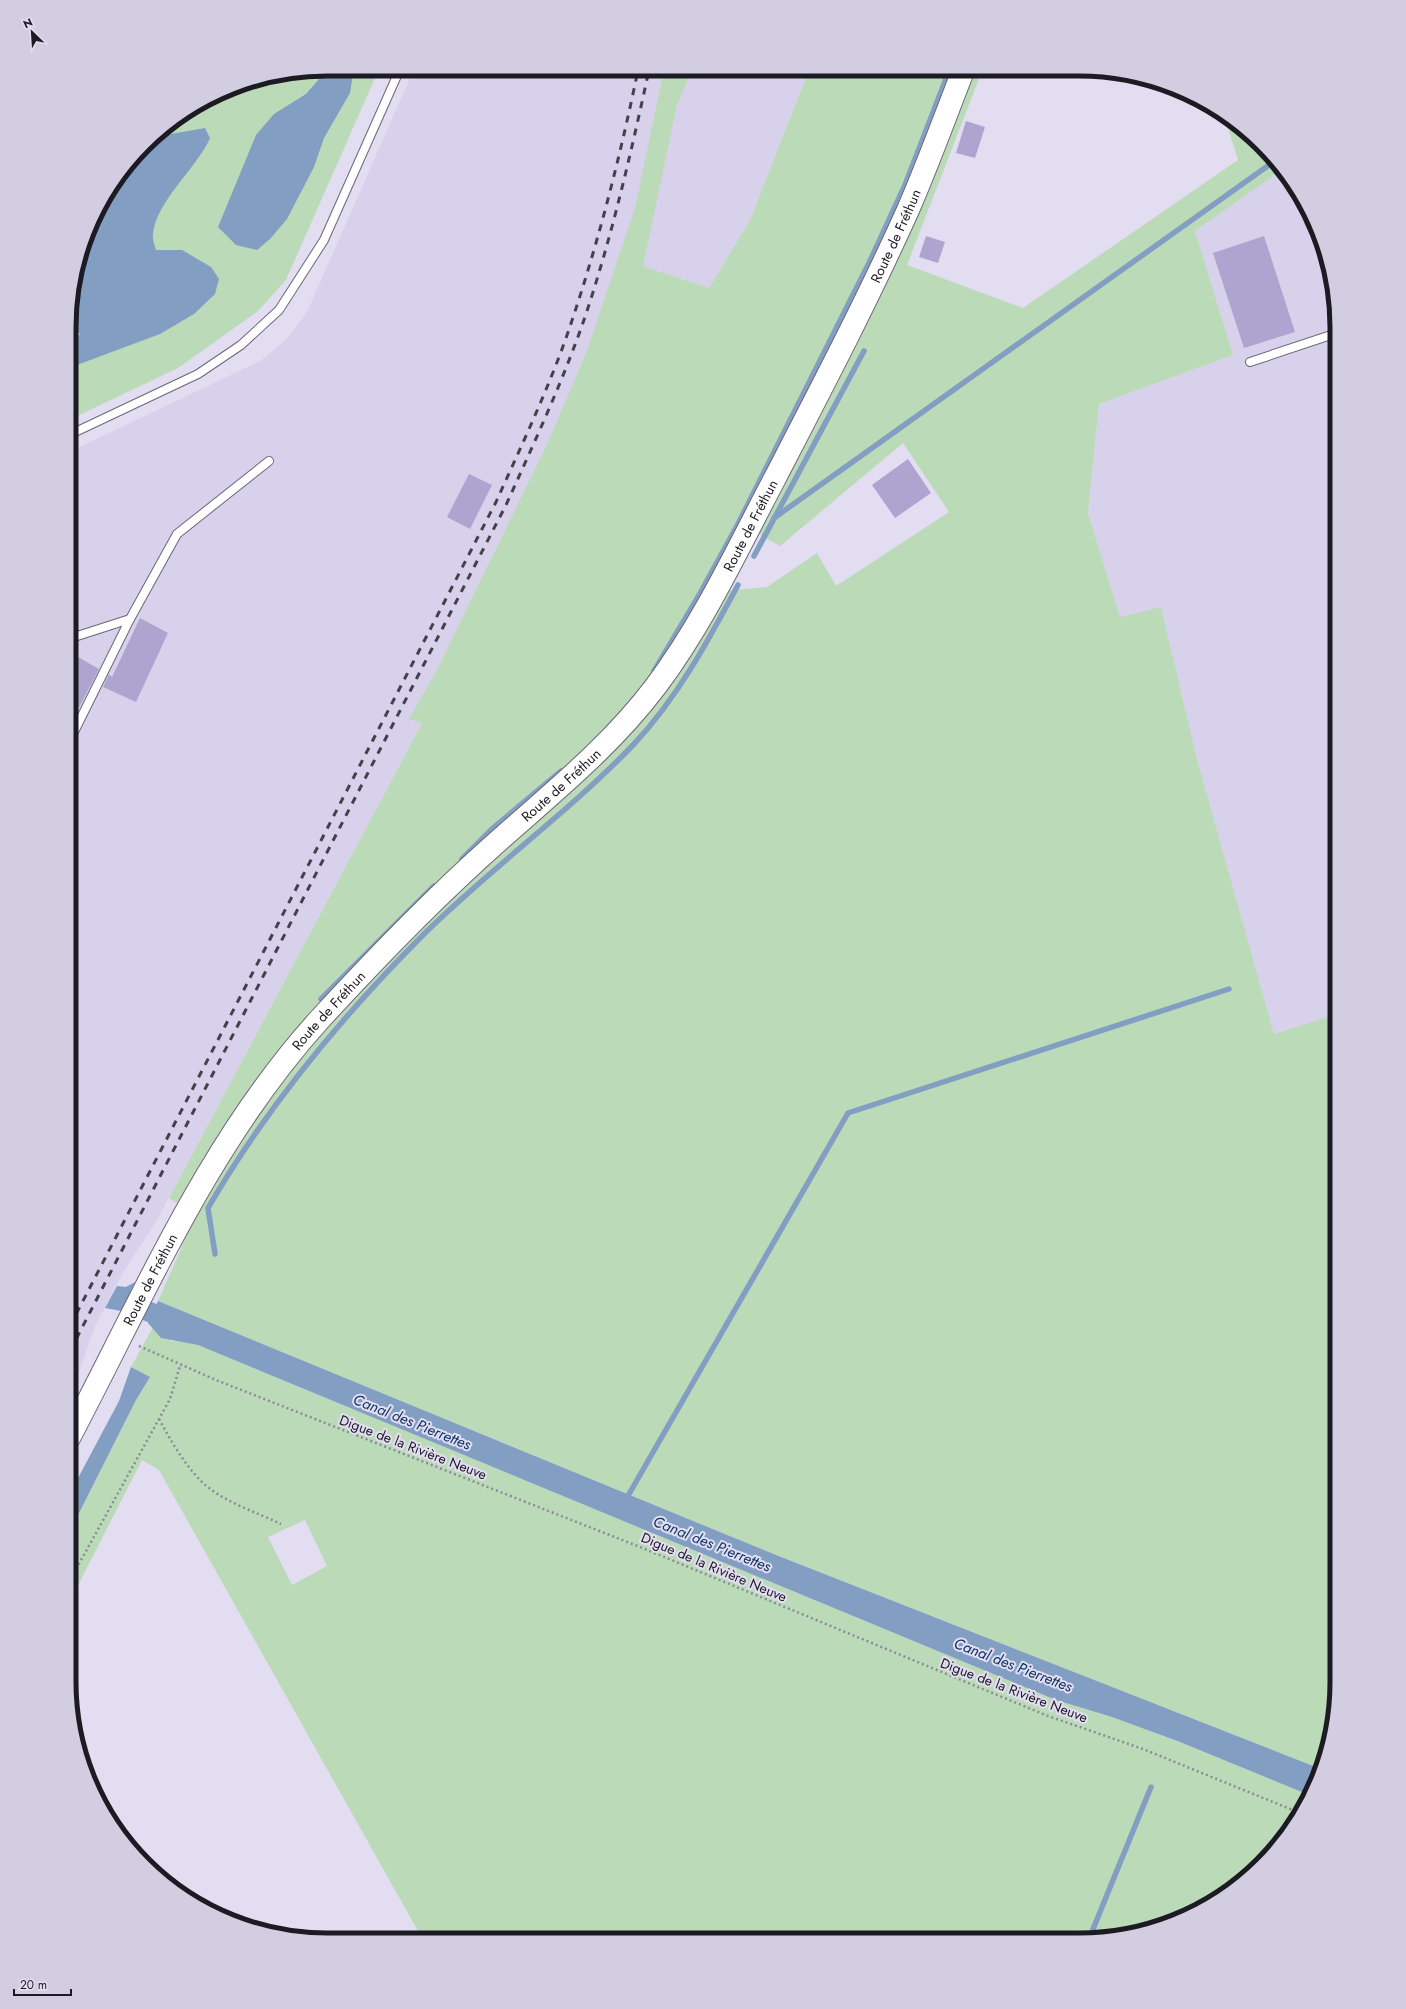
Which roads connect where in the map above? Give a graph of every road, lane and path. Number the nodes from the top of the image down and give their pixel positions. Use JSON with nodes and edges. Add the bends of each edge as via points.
{"nodes":[{"id":1,"x":397,"y":76,"type":"edge"},
{"id":2,"x":961,"y":76,"type":"edge"},
{"id":3,"x":1330,"y":334,"type":"edge"},
{"id":4,"x":1250,"y":362,"type":"dead end"},
{"id":5,"x":76,"y":432,"type":"edge"},
{"id":6,"x":270,"y":461,"type":"dead end"},
{"id":7,"x":130,"y":619,"type":"junction"},
{"id":8,"x":76,"y":636,"type":"edge"},
{"id":9,"x":76,"y":726,"type":"edge"},
{"id":10,"x":126,"y":1329,"type":"junction"},
{"id":11,"x":180,"y":1366,"type":"junction"},
{"id":12,"x":159,"y":1419,"type":"junction"},
{"id":13,"x":76,"y":1425,"type":"edge"},
{"id":14,"x":281,"y":1524,"type":"dead end"},
{"id":15,"x":76,"y":1569,"type":"edge"},
{"id":16,"x":1294,"y":1811,"type":"edge"}],
"edges":[{"from":1,"to":5,"type":"lane","via":[[324,240],[279,310],[241,346],[198,374]]},
{"from":2,"to":10,"type":"street","name":"Route de Fréthun","via":[[922,177],[883,263],[730,564],[670,666],[635,712],[597,753],[437,898],[317,1022],[266,1086],[224,1147],[184,1213]]},
{"from":3,"to":4,"type":"lane"},
{"from":6,"to":7,"type":"lane","via":[[177,534]]},
{"from":7,"to":8,"type":"lane"},
{"from":7,"to":9,"type":"lane"},
{"from":10,"to":11,"type":"path","name":"Digue de la Rivière Neuve"},
{"from":10,"to":13,"type":"street","name":"Route de Fréthun"},
{"from":11,"to":12,"type":"path","via":[[170,1399]]},
{"from":11,"to":16,"type":"path","name":"Digue de la Rivière Neuve","via":[[640,1547],[1048,1716],[1143,1749]]},
{"from":12,"to":14,"type":"path","via":[[177,1452],[203,1483],[227,1499]]},
{"from":12,"to":15,"type":"path"}]}
